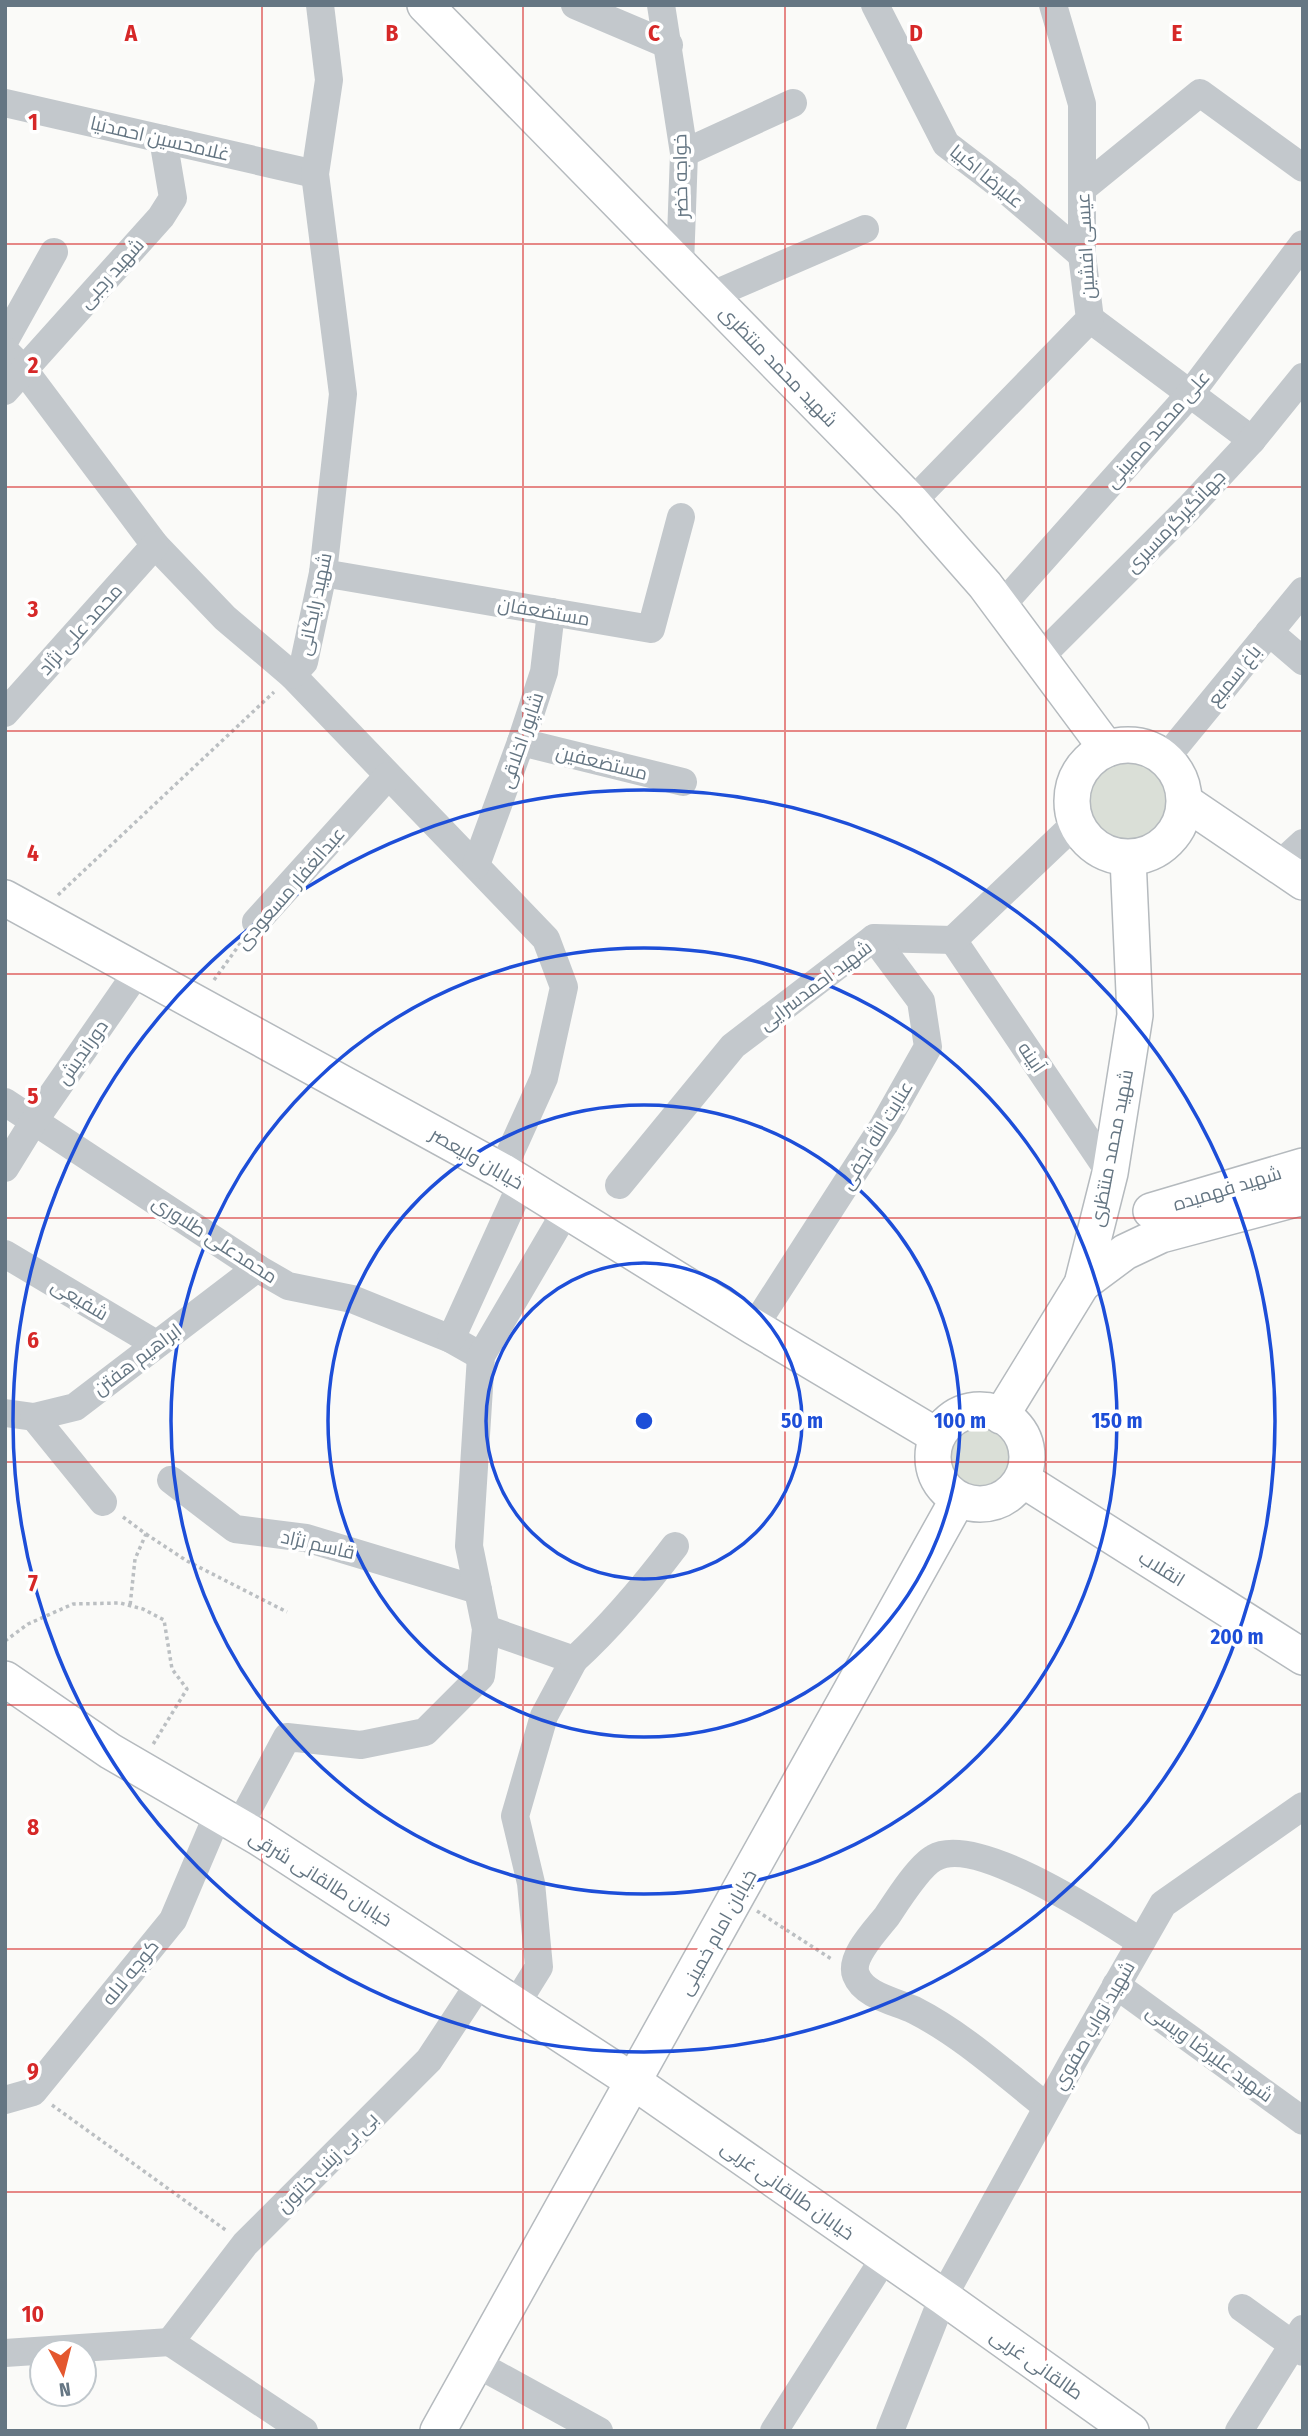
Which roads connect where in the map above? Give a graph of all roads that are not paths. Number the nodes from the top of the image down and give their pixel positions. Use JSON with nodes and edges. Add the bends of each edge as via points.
{"nodes":[{"id":1,"x":320,"y":5,"type":"edge"},
{"id":2,"x":425,"y":5,"type":"edge"},
{"id":3,"x":575,"y":5,"type":"edge"},
{"id":4,"x":661,"y":5,"type":"edge"},
{"id":5,"x":875,"y":5,"type":"edge"},
{"id":6,"x":1053,"y":5,"type":"edge"},
{"id":7,"x":668,"y":45,"type":"junction"},
{"id":8,"x":5,"y":103,"type":"edge"},
{"id":9,"x":793,"y":103,"type":"dead end"},
{"id":10,"x":163,"y":139,"type":"junction"},
{"id":11,"x":684,"y":153,"type":"junction"},
{"id":12,"x":1303,"y":168,"type":"edge"},
{"id":13,"x":315,"y":174,"type":"junction"},
{"id":14,"x":1082,"y":189,"type":"junction"},
{"id":15,"x":865,"y":229,"type":"dead end"},
{"id":16,"x":1303,"y":244,"type":"edge"},
{"id":17,"x":54,"y":252,"type":"dead end"},
{"id":18,"x":1082,"y":255,"type":"junction"},
{"id":19,"x":680,"y":266,"type":"junction"},
{"id":20,"x":710,"y":296,"type":"junction"},
{"id":21,"x":1090,"y":319,"type":"junction"},
{"id":22,"x":5,"y":340,"type":"edge"},
{"id":23,"x":11,"y":371,"type":"edge"},
{"id":24,"x":1303,"y":377,"type":"edge"},
{"id":25,"x":1190,"y":394,"type":"junction"},
{"id":26,"x":1252,"y":440,"type":"junction"},
{"id":27,"x":912,"y":502,"type":"junction"},
{"id":28,"x":681,"y":517,"type":"dead end"},
{"id":29,"x":155,"y":545,"type":"junction"},
{"id":30,"x":323,"y":573,"type":"junction"},
{"id":31,"x":1303,"y":591,"type":"edge"},
{"id":32,"x":1001,"y":606,"type":"junction"},
{"id":33,"x":551,"y":612,"type":"junction"},
{"id":34,"x":1269,"y":632,"type":"junction"},
{"id":35,"x":1039,"y":658,"type":"junction"},
{"id":36,"x":1303,"y":661,"type":"edge"},
{"id":37,"x":292,"y":676,"type":"junction"},
{"id":38,"x":5,"y":713,"type":"edge"},
{"id":39,"x":521,"y":742,"type":"junction"},
{"id":40,"x":1107,"y":749,"type":"junction"},
{"id":41,"x":1165,"y":759,"type":"junction"},
{"id":42,"x":388,"y":776,"type":"junction"},
{"id":43,"x":683,"y":782,"type":"dead end"},
{"id":44,"x":1185,"y":802,"type":"junction"},
{"id":45,"x":1076,"y":823,"type":"junction"},
{"id":46,"x":1236,"y":836,"type":"junction"},
{"id":47,"x":1128,"y":858,"type":"junction"},
{"id":48,"x":1295,"y":864,"type":"edge"},
{"id":49,"x":475,"y":865,"type":"junction"},
{"id":50,"x":1130,"y":896,"type":"junction"},
{"id":51,"x":5,"y":898,"type":"edge"},
{"id":52,"x":256,"y":922,"type":"road end"},
{"id":53,"x":874,"y":938,"type":"junction"},
{"id":54,"x":953,"y":940,"type":"junction"},
{"id":55,"x":138,"y":971,"type":"junction"},
{"id":56,"x":5,"y":1102,"type":"edge"},
{"id":57,"x":34,"y":1121,"type":"junction"},
{"id":58,"x":1303,"y":1166,"type":"edge"},
{"id":59,"x":5,"y":1168,"type":"edge"},
{"id":60,"x":1110,"y":1173,"type":"junction"},
{"id":61,"x":512,"y":1177,"type":"junction"},
{"id":62,"x":619,"y":1185,"type":"dead end"},
{"id":63,"x":1303,"y":1197,"type":"edge"},
{"id":64,"x":566,"y":1211,"type":"junction"},
{"id":65,"x":1156,"y":1223,"type":"junction"},
{"id":66,"x":493,"y":1243,"type":"junction"},
{"id":67,"x":5,"y":1254,"type":"edge"},
{"id":68,"x":535,"y":1262,"type":"junction"},
{"id":69,"x":257,"y":1268,"type":"junction"},
{"id":70,"x":1082,"y":1284,"type":"junction"},
{"id":71,"x":754,"y":1327,"type":"junction"},
{"id":72,"x":450,"y":1339,"type":"junction"},
{"id":73,"x":156,"y":1344,"type":"junction"},
{"id":74,"x":481,"y":1356,"type":"junction"},
{"id":75,"x":5,"y":1413,"type":"edge"},
{"id":76,"x":1002,"y":1416,"type":"junction"},
{"id":77,"x":34,"y":1417,"type":"junction"},
{"id":78,"x":937,"y":1436,"type":"junction"},
{"id":79,"x":1022,"y":1479,"type":"junction"},
{"id":80,"x":170,"y":1480,"type":"dead end"},
{"id":81,"x":958,"y":1499,"type":"junction"},
{"id":82,"x":103,"y":1502,"type":"road end"},
{"id":83,"x":675,"y":1546,"type":"dead end"},
{"id":84,"x":478,"y":1590,"type":"junction"},
{"id":85,"x":485,"y":1629,"type":"junction"},
{"id":86,"x":1303,"y":1657,"type":"edge"},
{"id":87,"x":574,"y":1660,"type":"junction"},
{"id":88,"x":5,"y":1679,"type":"edge"},
{"id":89,"x":1303,"y":1806,"type":"edge"},
{"id":90,"x":229,"y":1820,"type":"junction"},
{"id":91,"x":1141,"y":1941,"type":"junction"},
{"id":92,"x":481,"y":1981,"type":"junction"},
{"id":93,"x":1116,"y":1985,"type":"junction"},
{"id":94,"x":516,"y":2004,"type":"junction"},
{"id":95,"x":634,"y":2082,"type":"junction"},
{"id":96,"x":5,"y":2100,"type":"edge"},
{"id":97,"x":1047,"y":2107,"type":"junction"},
{"id":98,"x":1303,"y":2121,"type":"edge"},
{"id":99,"x":885,"y":2257,"type":"junction"},
{"id":100,"x":943,"y":2297,"type":"junction"},
{"id":101,"x":1242,"y":2308,"type":"dead end"},
{"id":102,"x":170,"y":2342,"type":"junction"},
{"id":103,"x":1299,"y":2342,"type":"edge"},
{"id":104,"x":5,"y":2353,"type":"edge"},
{"id":105,"x":477,"y":2364,"type":"junction"},
{"id":106,"x":266,"y":2420,"type":"edge"},
{"id":107,"x":304,"y":2431,"type":"edge"},
{"id":108,"x":439,"y":2431,"type":"edge"},
{"id":109,"x":599,"y":2431,"type":"edge"},
{"id":110,"x":774,"y":2431,"type":"edge"},
{"id":111,"x":890,"y":2431,"type":"edge"},
{"id":112,"x":1131,"y":2431,"type":"edge"},
{"id":113,"x":1239,"y":2431,"type":"edge"}],
"edges":[{"from":1,"to":13,"type":"street","name":"شهید رایگانی","via":[[329,80]]},
{"from":2,"to":19,"type":"main road","name":"شهید محمد منتظری"},
{"from":3,"to":7,"type":"street"},
{"from":4,"to":7,"type":"street","name":"خواجه خضر"},
{"from":5,"to":18,"type":"street","name":"علیرضا اکبیا","via":[[946,144]]},
{"from":6,"to":14,"type":"street","name":"عیسی افشین","via":[[1082,104]]},
{"from":7,"to":11,"type":"street","name":"خواجه خضر"},
{"from":8,"to":10,"type":"street","name":"غلامحسین احمدنیا"},
{"from":9,"to":11,"type":"street"},
{"from":10,"to":13,"type":"street","name":"غلامحسین احمدنیا"},
{"from":10,"to":23,"type":"street","name":"شهید رجبی","via":[[173,198],[161,217]]},
{"from":11,"to":19,"type":"street","name":"خواجه خضر"},
{"from":12,"to":14,"type":"street","via":[[1200,93]]},
{"from":13,"to":30,"type":"street","name":"شهید رایگانی","via":[[343,394]]},
{"from":14,"to":18,"type":"street","name":"عیسی افشین"},
{"from":15,"to":20,"type":"street"},
{"from":16,"to":25,"type":"street","name":"علی محمد ممبینی"},
{"from":17,"to":22,"type":"street"},
{"from":18,"to":21,"type":"street","name":"عیسی افشین"},
{"from":19,"to":20,"type":"main road","name":"شهید محمد منتظری"},
{"from":20,"to":27,"type":"main road","name":"شهید محمد منتظری"},
{"from":21,"to":25,"type":"street"},
{"from":21,"to":27,"type":"street","name":"عیسی افشین"},
{"from":23,"to":29,"type":"street"},
{"from":24,"to":26,"type":"street","name":"جهانگیرگرمسیری"},
{"from":25,"to":26,"type":"street"},
{"from":25,"to":32,"type":"street","name":"علی محمد ممبینی"},
{"from":26,"to":35,"type":"street","name":"جهانگیرگرمسیری"},
{"from":27,"to":32,"type":"main road","name":"شهید محمد منتظری"},
{"from":28,"to":33,"type":"street","name":"مستضعفان","via":[[652,629]]},
{"from":29,"to":37,"type":"street","via":[[225,618]]},
{"from":29,"to":38,"type":"street","name":"محمد علی نژاد"},
{"from":30,"to":33,"type":"street","name":"مستضعفان"},
{"from":30,"to":37,"type":"street","name":"شهید رایگانی","via":[[304,662]]},
{"from":31,"to":34,"type":"street","name":"باغ سمیع"},
{"from":32,"to":35,"type":"main road","name":"شهید محمد منتظری"},
{"from":33,"to":39,"type":"street","name":"شاپور اخلاقی","via":[[544,672]]},
{"from":34,"to":36,"type":"street"},
{"from":34,"to":41,"type":"street","name":"باغ سمیع"},
{"from":35,"to":40,"type":"main road","name":"شهید محمد منتظری"},
{"from":37,"to":42,"type":"street","name":"شهید رایگانی"},
{"from":39,"to":43,"type":"street","name":"مستضعفین"},
{"from":39,"to":49,"type":"street","name":"شاپور اخلاقی"},
{"from":40,"to":41,"type":"main road","via":[[1129,745],[1150,749]]},
{"from":40,"to":45,"type":"main road","via":[[1088,761],[1076,780],[1072,801]]},
{"from":41,"to":44,"type":"main road","via":[[1181,780]]},
{"from":42,"to":49,"type":"street","name":"شهید رایگانی"},
{"from":42,"to":52,"type":"street","name":"عبدالغفار مسعودی"},
{"from":44,"to":46,"type":"main road"},
{"from":44,"to":47,"type":"main road","via":[[1180,823],[1168,841],[1150,853]]},
{"from":45,"to":47,"type":"main road","via":[[1088,841],[1106,853]]},
{"from":45,"to":54,"type":"street"},
{"from":46,"to":48,"type":"main road"},
{"from":46,"to":50,"type":"main road","via":[[1174,854],[1149,872]]},
{"from":47,"to":50,"type":"main road","name":"شهید محمد منتظری"},
{"from":49,"to":61,"type":"street","name":"شهید رایگانی","via":[[546,939],[564,987],[544,1078]]},
{"from":50,"to":60,"type":"main road","name":"شهید محمد منتظری","via":[[1135,1015]]},
{"from":51,"to":55,"type":"main road","name":"خیابان ولیعصر"},
{"from":53,"to":54,"type":"street","name":"شهید احمدسرایی"},
{"from":53,"to":62,"type":"street","name":"شهید احمدسرایی","via":[[733,1046]]},
{"from":53,"to":71,"type":"street","name":"عنایت الله نجفی","via":[[921,1001],[928,1047],[884,1125]]},
{"from":54,"to":60,"type":"street","name":"آبینه"},
{"from":55,"to":57,"type":"street","name":"دوراندیش"},
{"from":55,"to":61,"type":"main road","name":"خیابان ولیعصر"},
{"from":56,"to":57,"type":"street","name":"محمدعلی طلاوری"},
{"from":57,"to":59,"type":"street","name":"دوراندیش"},
{"from":57,"to":69,"type":"street","name":"محمدعلی طلاوری"},
{"from":58,"to":65,"type":"main road","name":"شهید فهمیده"},
{"from":60,"to":65,"type":"main road"},
{"from":60,"to":70,"type":"main road","name":"شهید محمد منتظری"},
{"from":61,"to":64,"type":"main road","name":"خیابان ولیعصر"},
{"from":61,"to":66,"type":"street","name":"شهید رایگانی"},
{"from":63,"to":65,"type":"main road"},
{"from":64,"to":68,"type":"street"},
{"from":64,"to":71,"type":"main road","name":"خیابان ولیعصر"},
{"from":65,"to":70,"type":"main road"},
{"from":66,"to":68,"type":"street"},
{"from":66,"to":72,"type":"street","name":"شهید رایگانی"},
{"from":67,"to":73,"type":"street","name":"شفیعی"},
{"from":68,"to":74,"type":"street"},
{"from":69,"to":72,"type":"street","name":"محمدعلی طلاوری","via":[[288,1286],[352,1299]]},
{"from":69,"to":73,"type":"street","name":"ابراهیم هفتن"},
{"from":70,"to":76,"type":"main road","name":"شهید محمد منتظری"},
{"from":71,"to":78,"type":"main road","name":"خیابان ولیعصر"},
{"from":72,"to":74,"type":"street","name":"محمدعلی طلاوری"},
{"from":73,"to":77,"type":"street","name":"ابراهیم هفتن","via":[[75,1407]]},
{"from":74,"to":84,"type":"street","via":[[469,1546]]},
{"from":75,"to":77,"type":"street","name":"ابراهیم هفتن"},
{"from":76,"to":78,"type":"main road","via":[[984,1410],[965,1412],[949,1421]]},
{"from":76,"to":79,"type":"main road","via":[[1016,1427],[1025,1443],[1027,1462]]},
{"from":77,"to":82,"type":"street"},
{"from":78,"to":81,"type":"main road","via":[[932,1453],[934,1472],[943,1488]]},
{"from":79,"to":81,"type":"main road","via":[[1010,1494],[994,1503],[975,1505]]},
{"from":79,"to":86,"type":"main road","name":"انقلاب"},
{"from":80,"to":84,"type":"street","name":"قاسم نژاد","via":[[235,1529],[306,1538]]},
{"from":81,"to":95,"type":"main road","name":"خیابان امام خمینی"},
{"from":83,"to":87,"type":"street","via":[[615,1620]]},
{"from":84,"to":85,"type":"street"},
{"from":85,"to":87,"type":"street"},
{"from":85,"to":90,"type":"street","via":[[481,1676],[425,1732],[361,1745],[287,1737]]},
{"from":87,"to":94,"type":"street","via":[[544,1716],[515,1816],[531,1883],[538,1967]]},
{"from":88,"to":90,"type":"main road","name":"خیابان طالقانی شرقی","via":[[110,1751]]},
{"from":89,"to":91,"type":"street","name":"شهید نواب صفوي","via":[[1163,1904]]},
{"from":90,"to":92,"type":"main road","name":"خیابان طالقانی شرقی"},
{"from":90,"to":96,"type":"street","name":"کوچه لاله","via":[[173,1920],[33,2092]]},
{"from":91,"to":93,"type":"street","name":"شهید نواب صفوي"},
{"from":91,"to":97,"type":"street","via":[[1066,1895],[1003,1864],[953,1852],[933,1858],[856,1958],[855,1974],[869,1991],[946,2029]]},
{"from":92,"to":94,"type":"main road","name":"خیابان طالقانی شرقی"},
{"from":92,"to":102,"type":"street","name":"بی بی زینب خاتون","via":[[429,2060],[245,2244]]},
{"from":93,"to":97,"type":"street","name":"شهید نواب صفوي"},
{"from":93,"to":98,"type":"street","name":"شهید علیرضا ویسی"},
{"from":94,"to":95,"type":"main road","name":"خیابان طالقانی شرقی"},
{"from":95,"to":99,"type":"main road","name":"خیابان طالقانی غربی"},
{"from":95,"to":105,"type":"main road","name":"خیابان امام خمینی"},
{"from":97,"to":100,"type":"street","name":"شهید نواب صفوي"},
{"from":99,"to":100,"type":"main road","name":"خیابان طالقانی غربی"},
{"from":99,"to":110,"type":"street"},
{"from":100,"to":111,"type":"street","name":"شهید نواب صفوي"},
{"from":100,"to":112,"type":"main road","name":"طالقانی غربی"},
{"from":101,"to":103,"type":"street"},
{"from":102,"to":104,"type":"street"},
{"from":102,"to":106,"type":"street"},
{"from":103,"to":113,"type":"street"},
{"from":105,"to":108,"type":"main road","name":"خیابان امام خمینی"},
{"from":105,"to":109,"type":"street"},
{"from":106,"to":107,"type":"street"}]}
